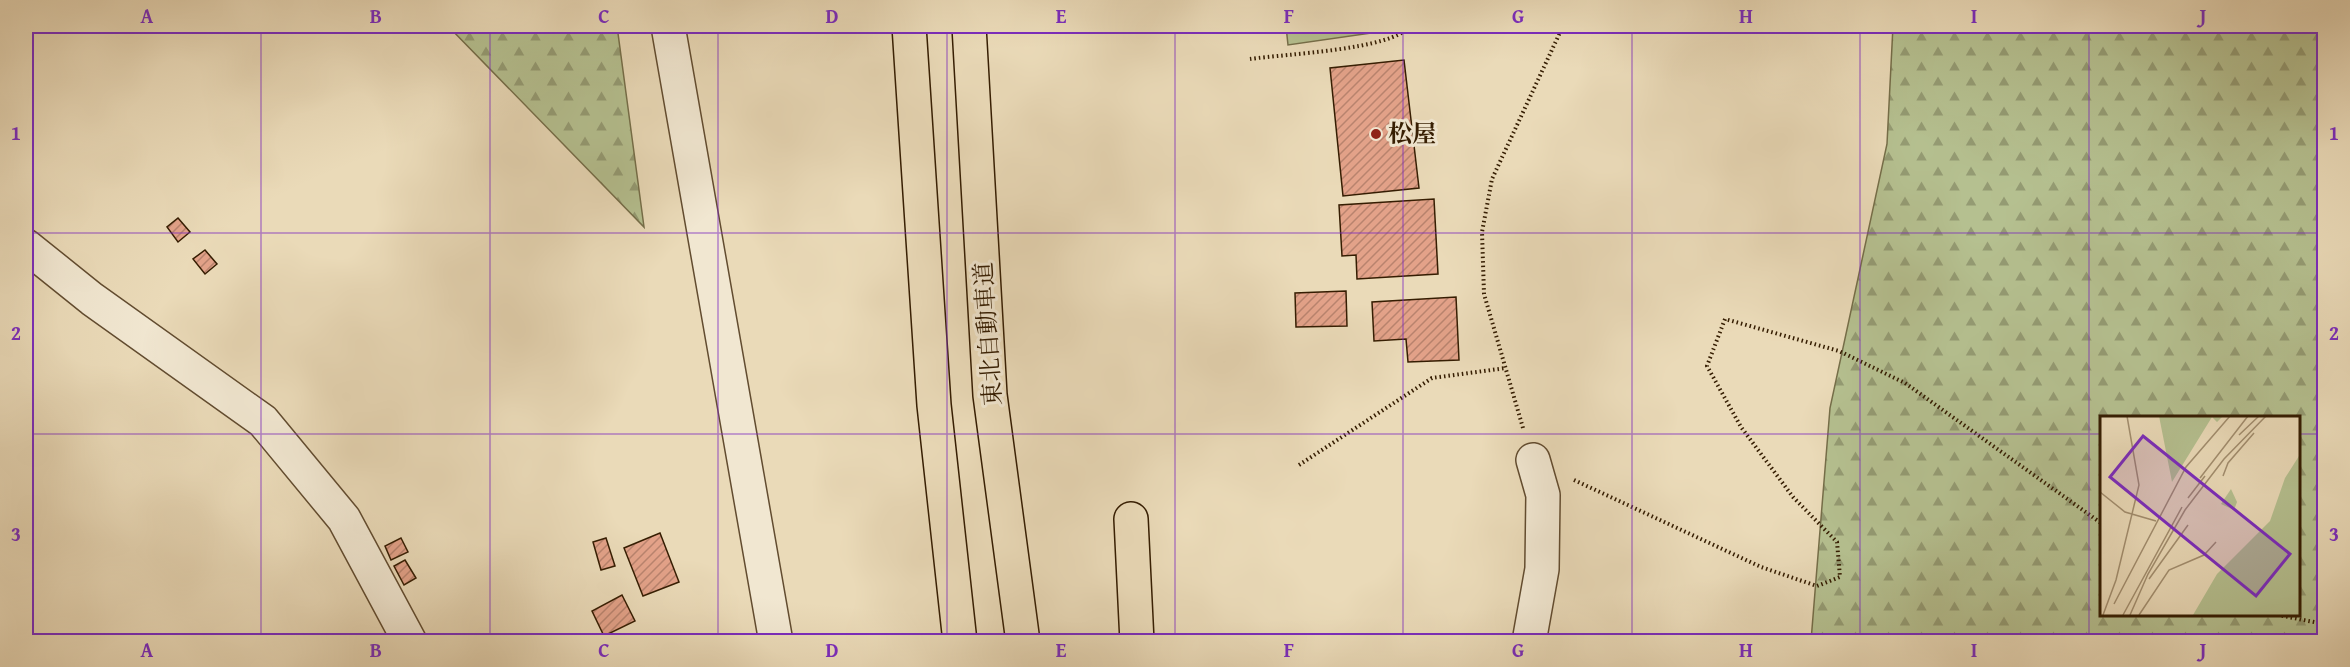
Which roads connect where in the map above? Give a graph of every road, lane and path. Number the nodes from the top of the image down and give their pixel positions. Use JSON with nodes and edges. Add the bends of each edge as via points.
{"nodes":[{"id":1,"x":668,"y":26,"type":"edge"},
{"id":2,"x":891,"y":26,"type":"edge"},
{"id":3,"x":909,"y":26,"type":"edge"},
{"id":4,"x":969,"y":26,"type":"edge"},
{"id":5,"x":1410,"y":26,"type":"edge"},
{"id":6,"x":1563,"y":26,"type":"edge"},
{"id":7,"x":1250,"y":59,"type":"dead end"},
{"id":8,"x":26,"y":246,"type":"edge"},
{"id":9,"x":1506,"y":368,"type":"junction"},
{"id":10,"x":934,"y":405,"type":"junction"},
{"id":11,"x":1533,"y":460,"type":"junction"},
{"id":12,"x":1299,"y":465,"type":"dead end"},
{"id":13,"x":1131,"y":519,"type":"dead end"},
{"id":14,"x":2100,"y":522,"type":"edge"},
{"id":15,"x":2278,"y":616,"type":"edge"},
{"id":16,"x":2325,"y":624,"type":"edge"},
{"id":17,"x":410,"y":642,"type":"edge"},
{"id":18,"x":776,"y":642,"type":"edge"},
{"id":19,"x":960,"y":642,"type":"edge"},
{"id":20,"x":1023,"y":642,"type":"edge"},
{"id":21,"x":1137,"y":642,"type":"edge"},
{"id":22,"x":1529,"y":642,"type":"edge"}],
"edges":[{"from":1,"to":18,"type":"street"},
{"from":2,"to":10,"type":"highway"},
{"from":3,"to":10,"type":"highway"},
{"from":4,"to":20,"type":"highway","name":"東北自動車道","via":[[990,394]]},
{"from":5,"to":7,"type":"path","via":[[1404,34],[1377,43]]},
{"from":6,"to":9,"type":"path","via":[[1492,179],[1482,232],[1484,294]]},
{"from":8,"to":17,"type":"street","via":[[263,421],[344,519]]},
{"from":9,"to":11,"type":"path"},
{"from":9,"to":12,"type":"path","via":[[1432,378]]},
{"from":10,"to":19,"type":"highway"},
{"from":11,"to":14,"type":"path","via":[[1761,567],[1817,586],[1840,577],[1837,542],[1793,497],[1741,427],[1707,366],[1725,319],[1839,351],[1905,382]]},
{"from":11,"to":22,"type":"street","via":[[1543,495],[1542,569]]},
{"from":13,"to":21,"type":"highway"},
{"from":15,"to":16,"type":"path"}]}
